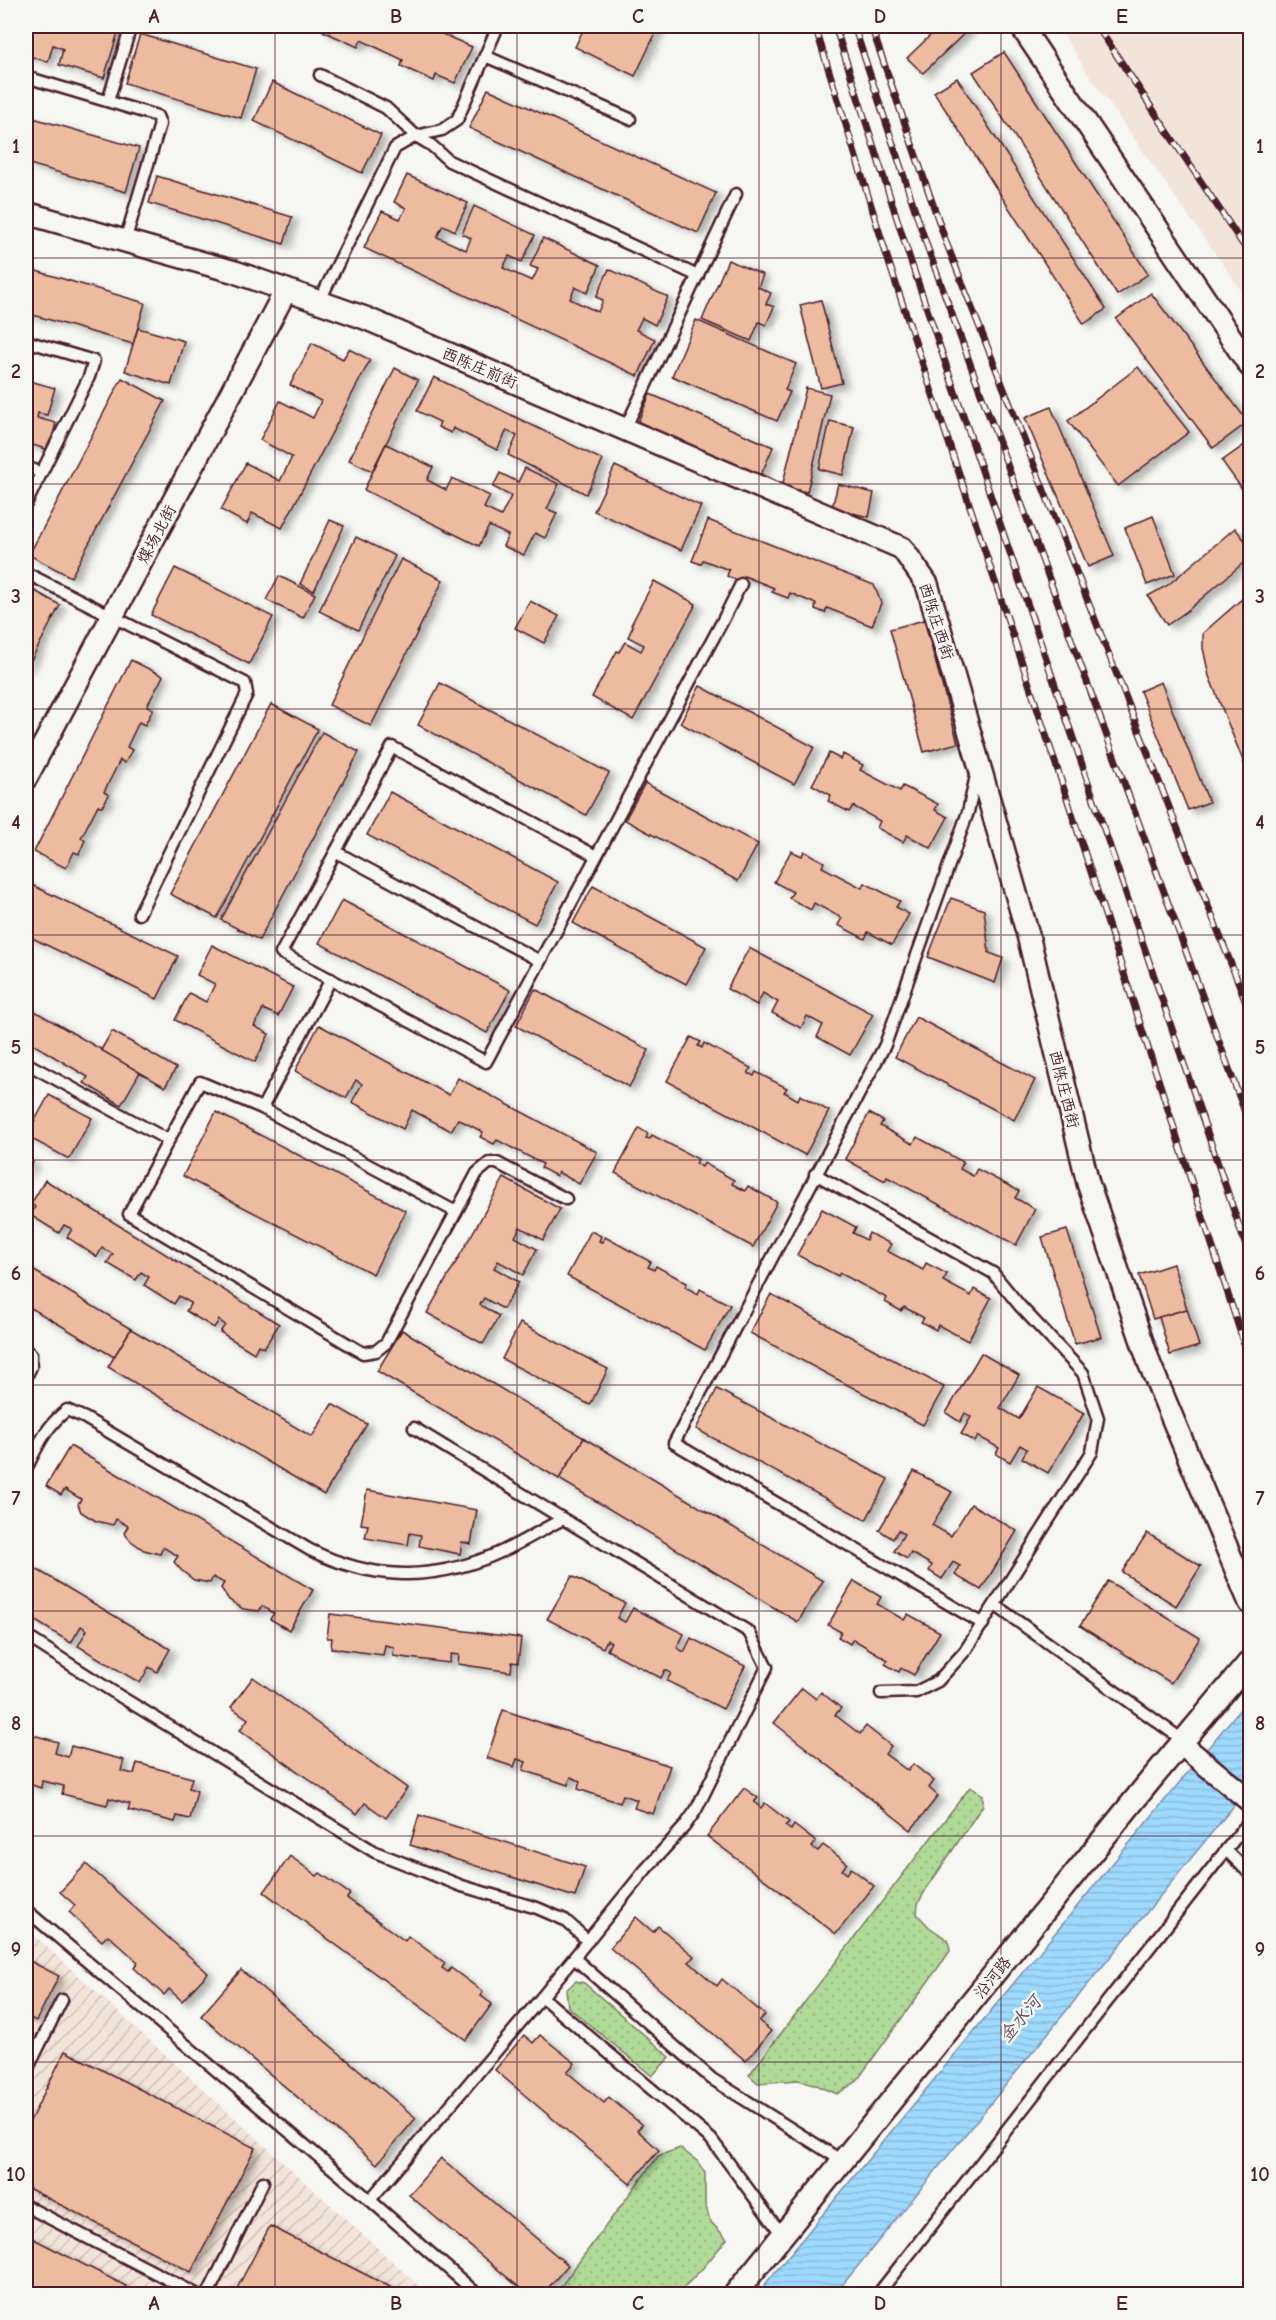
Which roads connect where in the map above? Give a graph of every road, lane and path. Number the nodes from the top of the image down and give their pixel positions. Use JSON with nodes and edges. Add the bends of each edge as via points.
{"nodes":[{"id":1,"x":130,"y":26,"type":"edge"},
{"id":2,"x":498,"y":26,"type":"edge"},
{"id":3,"x":1021,"y":26,"type":"edge"},
{"id":4,"x":485,"y":56,"type":"junction"},
{"id":5,"x":320,"y":75,"type":"dead end"},
{"id":6,"x":26,"y":77,"type":"edge"},
{"id":7,"x":108,"y":101,"type":"junction"},
{"id":8,"x":630,"y":119,"type":"dead end"},
{"id":9,"x":416,"y":136,"type":"junction"},
{"id":10,"x":736,"y":194,"type":"dead end"},
{"id":11,"x":26,"y":213,"type":"edge"},
{"id":12,"x":125,"y":241,"type":"junction"},
{"id":13,"x":698,"y":276,"type":"junction"},
{"id":14,"x":286,"y":290,"type":"junction"},
{"id":15,"x":319,"y":302,"type":"junction"},
{"id":16,"x":26,"y":341,"type":"edge"},
{"id":17,"x":1251,"y":366,"type":"edge"},
{"id":18,"x":626,"y":429,"type":"junction"},
{"id":19,"x":26,"y":467,"type":"edge"},
{"id":20,"x":42,"y":473,"type":"junction"},
{"id":21,"x":26,"y":504,"type":"edge"},
{"id":22,"x":915,"y":564,"type":"joint"},
{"id":23,"x":26,"y":573,"type":"edge"},
{"id":24,"x":741,"y":584,"type":"dead end"},
{"id":25,"x":112,"y":616,"type":"junction"},
{"id":26,"x":979,"y":762,"type":"junction"},
{"id":27,"x":26,"y":778,"type":"edge"},
{"id":28,"x":336,"y":852,"type":"junction"},
{"id":29,"x":596,"y":856,"type":"junction"},
{"id":30,"x":139,"y":914,"type":"dead end"},
{"id":31,"x":540,"y":961,"type":"junction"},
{"id":32,"x":331,"y":979,"type":"junction"},
{"id":33,"x":26,"y":1063,"type":"edge"},
{"id":34,"x":262,"y":1108,"type":"junction"},
{"id":35,"x":168,"y":1140,"type":"junction"},
{"id":36,"x":815,"y":1174,"type":"junction"},
{"id":37,"x":566,"y":1199,"type":"dead end"},
{"id":38,"x":456,"y":1212,"type":"junction"},
{"id":39,"x":26,"y":1350,"type":"edge"},
{"id":40,"x":26,"y":1377,"type":"edge"},
{"id":41,"x":414,"y":1428,"type":"dead end"},
{"id":42,"x":26,"y":1469,"type":"edge"},
{"id":43,"x":563,"y":1519,"type":"junction"},
{"id":44,"x":1251,"y":1603,"type":"edge"},
{"id":45,"x":995,"y":1605,"type":"junction"},
{"id":46,"x":983,"y":1624,"type":"junction"},
{"id":47,"x":26,"y":1636,"type":"edge"},
{"id":48,"x":1251,"y":1661,"type":"edge"},
{"id":49,"x":881,"y":1693,"type":"dead end"},
{"id":50,"x":1186,"y":1746,"type":"junction"},
{"id":51,"x":1251,"y":1801,"type":"edge"},
{"id":52,"x":1251,"y":1820,"type":"edge"},
{"id":53,"x":1226,"y":1850,"type":"junction"},
{"id":54,"x":1251,"y":1874,"type":"edge"},
{"id":55,"x":26,"y":1910,"type":"edge"},
{"id":56,"x":588,"y":1941,"type":"junction"},
{"id":57,"x":574,"y":1958,"type":"junction"},
{"id":58,"x":542,"y":1997,"type":"junction"},
{"id":59,"x":62,"y":2000,"type":"dead end"},
{"id":60,"x":26,"y":2072,"type":"edge"},
{"id":61,"x":844,"y":2162,"type":"junction"},
{"id":62,"x":263,"y":2182,"type":"dead end"},
{"id":63,"x":370,"y":2200,"type":"junction"},
{"id":64,"x":26,"y":2206,"type":"edge"},
{"id":65,"x":783,"y":2237,"type":"junction"},
{"id":66,"x":196,"y":2295,"type":"edge"},
{"id":67,"x":208,"y":2295,"type":"edge"},
{"id":68,"x":477,"y":2295,"type":"edge"},
{"id":69,"x":735,"y":2295,"type":"edge"},
{"id":70,"x":878,"y":2295,"type":"edge"}],
"edges":[{"from":1,"to":7,"type":"lane"},
{"from":2,"to":4,"type":"lane"},
{"from":3,"to":17,"type":"street"},
{"from":4,"to":8,"type":"lane"},
{"from":4,"to":9,"type":"lane","via":[[457,120],[442,130]]},
{"from":5,"to":9,"type":"lane","via":[[386,108]]},
{"from":6,"to":7,"type":"lane"},
{"from":7,"to":12,"type":"lane","via":[[157,116],[160,124]]},
{"from":9,"to":13,"type":"lane","via":[[449,161]]},
{"from":9,"to":15,"type":"lane","via":[[394,148]]},
{"from":10,"to":13,"type":"lane"},
{"from":11,"to":12,"type":"street","name":"西陈庄前街"},
{"from":12,"to":14,"type":"street","name":"西陈庄前街"},
{"from":13,"to":18,"type":"lane"},
{"from":14,"to":15,"type":"street","name":"西陈庄前街"},
{"from":14,"to":25,"type":"street","name":"煤场北街"},
{"from":15,"to":18,"type":"street","name":"西陈庄前街"},
{"from":16,"to":20,"type":"lane","via":[[94,361]]},
{"from":18,"to":22,"type":"street","name":"西陈庄前街","via":[[902,548]]},
{"from":19,"to":20,"type":"lane"},
{"from":20,"to":21,"type":"lane"},
{"from":22,"to":26,"type":"street","name":"西陈庄西街","via":[[927,584]]},
{"from":23,"to":25,"type":"lane"},
{"from":24,"to":29,"type":"lane"},
{"from":25,"to":27,"type":"street","name":"煤场北街"},
{"from":25,"to":30,"type":"lane","via":[[245,683],[247,694]]},
{"from":26,"to":36,"type":"lane","via":[[968,812],[885,1045]]},
{"from":26,"to":44,"type":"street","name":"西陈庄西街","via":[[1028,935],[1088,1183],[1150,1365]]},
{"from":28,"to":29,"type":"lane","via":[[392,747]]},
{"from":28,"to":31,"type":"lane"},
{"from":28,"to":32,"type":"lane","via":[[281,953]]},
{"from":29,"to":31,"type":"lane"},
{"from":31,"to":32,"type":"lane","via":[[486,1062]]},
{"from":32,"to":34,"type":"lane"},
{"from":33,"to":35,"type":"lane"},
{"from":34,"to":35,"type":"lane","via":[[200,1082]]},
{"from":34,"to":38,"type":"lane"},
{"from":35,"to":38,"type":"lane","via":[[129,1214],[363,1353],[376,1351],[386,1343]]},
{"from":36,"to":45,"type":"lane","via":[[993,1273],[1083,1373],[1098,1418],[1092,1452]]},
{"from":36,"to":46,"type":"lane","via":[[674,1443]]},
{"from":37,"to":38,"type":"lane","via":[[497,1163],[489,1163],[477,1173]]},
{"from":39,"to":40,"type":"lane","via":[[32,1354]]},
{"from":41,"to":43,"type":"lane"},
{"from":42,"to":43,"type":"lane","via":[[44,1432],[67,1410],[310,1550],[365,1571],[421,1574],[455,1569],[491,1557]]},
{"from":43,"to":56,"type":"lane","via":[[749,1632],[767,1667],[696,1810]]},
{"from":45,"to":46,"type":"lane"},
{"from":45,"to":50,"type":"lane"},
{"from":46,"to":49,"type":"lane","via":[[938,1681],[916,1692]]},
{"from":47,"to":56,"type":"lane","via":[[375,1852],[462,1886],[537,1908],[565,1920]]},
{"from":48,"to":50,"type":"street","name":"沿河路"},
{"from":50,"to":51,"type":"street"},
{"from":50,"to":61,"type":"street","name":"沿河路"},
{"from":52,"to":53,"type":"lane"},
{"from":53,"to":54,"type":"lane"},
{"from":53,"to":70,"type":"lane"},
{"from":55,"to":63,"type":"lane"},
{"from":56,"to":57,"type":"lane"},
{"from":57,"to":58,"type":"lane"},
{"from":57,"to":61,"type":"lane","via":[[712,2079]]},
{"from":58,"to":63,"type":"lane"},
{"from":58,"to":65,"type":"lane","via":[[711,2139]]},
{"from":59,"to":60,"type":"lane"},
{"from":61,"to":65,"type":"street","name":"沿河路"},
{"from":62,"to":67,"type":"lane"},
{"from":63,"to":68,"type":"lane"},
{"from":64,"to":66,"type":"lane"},
{"from":65,"to":69,"type":"street","name":"沿河路"}]}
